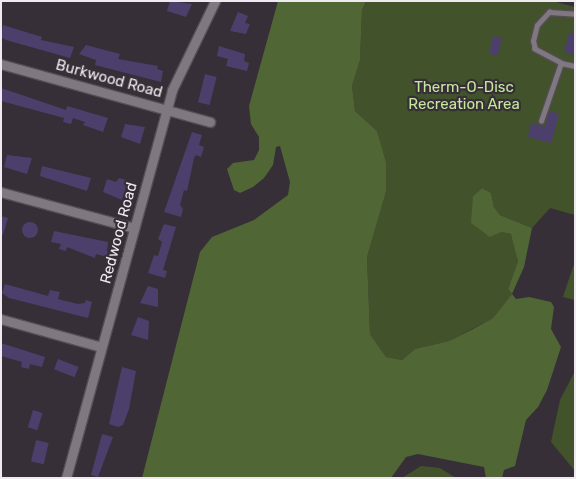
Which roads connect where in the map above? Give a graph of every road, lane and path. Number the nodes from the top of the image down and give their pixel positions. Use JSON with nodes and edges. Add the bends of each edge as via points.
{"nodes":[{"id":1,"x":215,"y":1,"type":"edge"},
{"id":2,"x":575,"y":14,"type":"edge"},
{"id":3,"x":561,"y":63,"type":"junction"},
{"id":4,"x":1,"y":64,"type":"edge"},
{"id":5,"x":575,"y":66,"type":"edge"},
{"id":6,"x":167,"y":110,"type":"junction"},
{"id":7,"x":541,"y":121,"type":"dead end"},
{"id":8,"x":210,"y":122,"type":"dead end"},
{"id":9,"x":1,"y":192,"type":"edge"},
{"id":10,"x":134,"y":228,"type":"junction"},
{"id":11,"x":1,"y":319,"type":"edge"},
{"id":12,"x":102,"y":347,"type":"junction"},
{"id":13,"x":66,"y":478,"type":"edge"}],
"edges":[{"from":1,"to":6,"type":"street","name":"Redwood Road","via":[[204,28],[181,67]]},
{"from":2,"to":3,"type":"lane","via":[[549,12],[537,25],[533,41],[535,49]]},
{"from":3,"to":5,"type":"lane"},
{"from":3,"to":7,"type":"lane"},
{"from":4,"to":6,"type":"street","name":"Burkwood Road"},
{"from":6,"to":8,"type":"street","name":"Burkwood Road"},
{"from":6,"to":10,"type":"street","name":"Redwood Road"},
{"from":9,"to":10,"type":"street"},
{"from":10,"to":12,"type":"street","name":"Redwood Road"},
{"from":11,"to":12,"type":"street"},
{"from":12,"to":13,"type":"street","name":"Redwood Road"}]}
